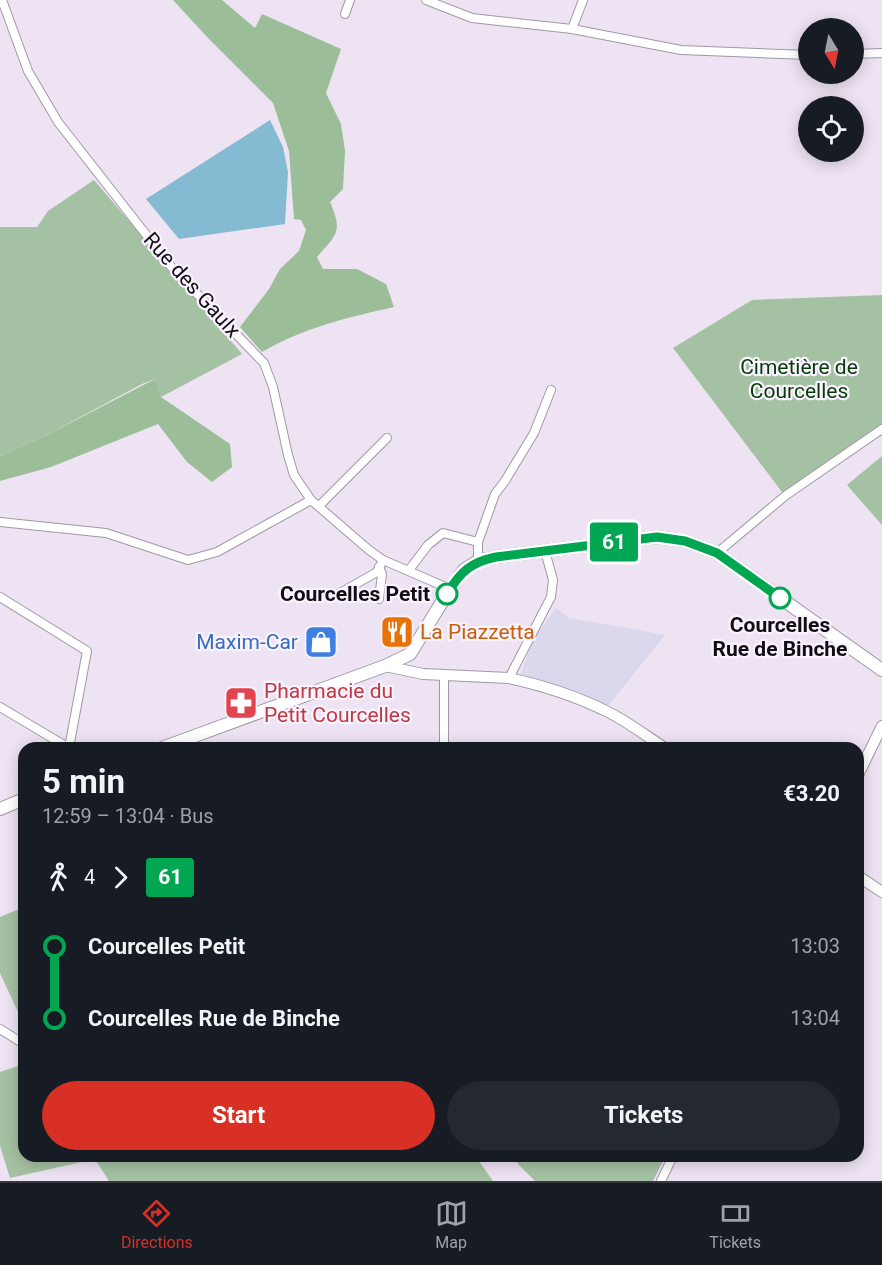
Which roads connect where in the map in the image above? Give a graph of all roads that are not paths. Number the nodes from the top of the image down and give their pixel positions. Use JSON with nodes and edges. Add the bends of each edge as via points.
{"nodes":[{"id":1,"x":2,"y":0,"type":"edge"},
{"id":2,"x":350,"y":0,"type":"edge"},
{"id":3,"x":426,"y":0,"type":"edge"},
{"id":4,"x":583,"y":0,"type":"edge"},
{"id":5,"x":345,"y":14,"type":"dead end"},
{"id":6,"x":572,"y":29,"type":"junction"},
{"id":7,"x":882,"y":53,"type":"edge"},
{"id":8,"x":864,"y":54,"type":"edge"},
{"id":9,"x":798,"y":55,"type":"edge"},
{"id":10,"x":551,"y":390,"type":"dead end"},
{"id":11,"x":882,"y":429,"type":"edge"},
{"id":12,"x":387,"y":438,"type":"dead end"},
{"id":13,"x":311,"y":500,"type":"junction"},
{"id":14,"x":319,"y":506,"type":"junction"},
{"id":15,"x":0,"y":522,"type":"edge"},
{"id":16,"x":478,"y":542,"type":"junction"},
{"id":17,"x":545,"y":550,"type":"junction"},
{"id":18,"x":717,"y":553,"type":"junction"},
{"id":19,"x":478,"y":561,"type":"junction"},
{"id":20,"x":381,"y":564,"type":"junction"},
{"id":21,"x":409,"y":570,"type":"junction"},
{"id":22,"x":450,"y":588,"type":"junction"},
{"id":23,"x":0,"y":597,"type":"edge"},
{"id":24,"x":331,"y":598,"type":"dead end"},
{"id":25,"x":379,"y":599,"type":"dead end"},
{"id":26,"x":385,"y":666,"type":"junction"},
{"id":27,"x":882,"y":670,"type":"edge"},
{"id":28,"x":444,"y":674,"type":"junction"},
{"id":29,"x":508,"y":678,"type":"junction"},
{"id":30,"x":0,"y":707,"type":"edge"},
{"id":31,"x":882,"y":726,"type":"edge"},
{"id":32,"x":59,"y":742,"type":"edge"},
{"id":33,"x":70,"y":742,"type":"edge"},
{"id":34,"x":178,"y":742,"type":"edge"},
{"id":35,"x":444,"y":742,"type":"edge"},
{"id":36,"x":656,"y":742,"type":"edge"},
{"id":37,"x":864,"y":763,"type":"edge"},
{"id":38,"x":18,"y":802,"type":"edge"},
{"id":39,"x":0,"y":808,"type":"edge"},
{"id":40,"x":864,"y":880,"type":"edge"},
{"id":41,"x":882,"y":892,"type":"edge"},
{"id":42,"x":0,"y":1029,"type":"edge"},
{"id":43,"x":18,"y":1040,"type":"edge"},
{"id":44,"x":670,"y":1162,"type":"edge"},
{"id":45,"x":661,"y":1181,"type":"edge"}],
"edges":[{"from":1,"to":13,"type":"street","name":"Rue des Gaulx","via":[[28,71],[58,122],[173,268],[264,363],[294,475]]},
{"from":2,"to":5,"type":"street"},
{"from":3,"to":6,"type":"street","via":[[472,18]]},
{"from":4,"to":6,"type":"street"},
{"from":6,"to":9,"type":"street","via":[[681,50]]},
{"from":7,"to":8,"type":"street"},
{"from":10,"to":16,"type":"street","via":[[534,433],[495,494]]},
{"from":11,"to":18,"type":"street","via":[[785,495]]},
{"from":12,"to":14,"type":"street"},
{"from":13,"to":14,"type":"street","name":"Rue des Gaulx"},
{"from":13,"to":15,"type":"street","via":[[217,552],[188,560],[106,533]]},
{"from":14,"to":20,"type":"street","name":"Rue des Gaulx"},
{"from":16,"to":19,"type":"street"},
{"from":16,"to":21,"type":"street","via":[[442,533]]},
{"from":17,"to":18,"type":"main road","via":[[657,537],[685,541]]},
{"from":17,"to":19,"type":"main road"},
{"from":17,"to":29,"type":"street","via":[[553,580],[551,597]]},
{"from":18,"to":27,"type":"main road"},
{"from":19,"to":22,"type":"main road","via":[[464,570]]},
{"from":20,"to":21,"type":"street","name":"Rue des Gaulx"},
{"from":20,"to":24,"type":"street","via":[[377,572]]},
{"from":20,"to":25,"type":"street"},
{"from":21,"to":22,"type":"street","name":"Rue des Gaulx"},
{"from":22,"to":26,"type":"main road","via":[[410,654]]},
{"from":23,"to":33,"type":"street","via":[[87,651]]},
{"from":26,"to":28,"type":"street"},
{"from":26,"to":34,"type":"main road"},
{"from":28,"to":29,"type":"street"},
{"from":28,"to":35,"type":"street"},
{"from":29,"to":36,"type":"street","via":[[608,711]]},
{"from":30,"to":32,"type":"street"},
{"from":31,"to":37,"type":"street"},
{"from":38,"to":39,"type":"main road"},
{"from":40,"to":41,"type":"street"},
{"from":42,"to":43,"type":"street"},
{"from":44,"to":45,"type":"street"}]}
